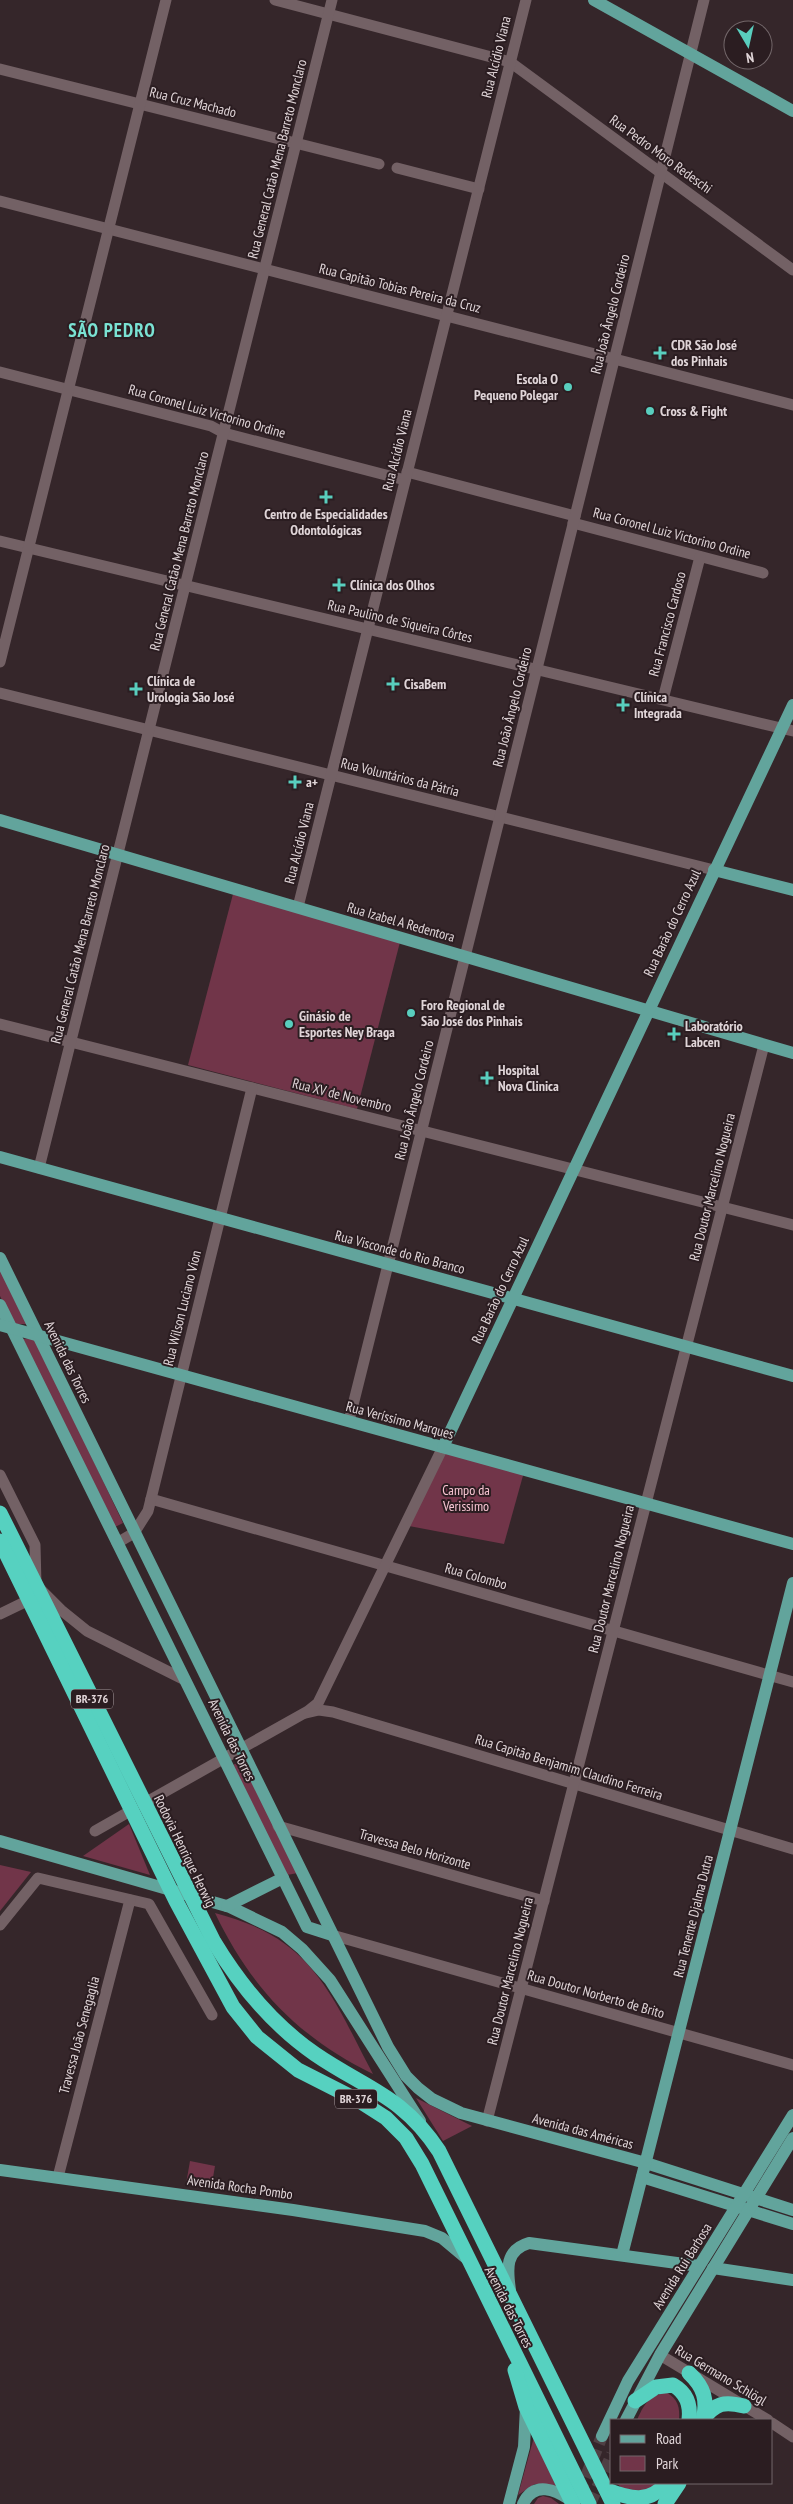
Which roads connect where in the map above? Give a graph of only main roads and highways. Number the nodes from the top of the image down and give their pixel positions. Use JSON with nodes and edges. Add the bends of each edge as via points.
{"nodes":[{"id":1,"x":594,"y":0,"type":"edge"},
{"id":2,"x":793,"y":111,"type":"edge"},
{"id":3,"x":793,"y":705,"type":"edge"},
{"id":4,"x":788,"y":729,"type":"edge"},
{"id":5,"x":0,"y":820,"type":"edge"},
{"id":6,"x":714,"y":870,"type":"junction"},
{"id":7,"x":793,"y":890,"type":"edge"},
{"id":8,"x":648,"y":1011,"type":"junction"},
{"id":9,"x":793,"y":1053,"type":"edge"},
{"id":10,"x":0,"y":1157,"type":"edge"},
{"id":11,"x":0,"y":1258,"type":"edge"},
{"id":12,"x":512,"y":1299,"type":"junction"},
{"id":13,"x":0,"y":1305,"type":"edge"},
{"id":14,"x":6,"y":1326,"type":"edge"},
{"id":15,"x":38,"y":1335,"type":"junction"},
{"id":16,"x":793,"y":1376,"type":"edge"},
{"id":17,"x":443,"y":1447,"type":"junction"},
{"id":18,"x":0,"y":1513,"type":"edge"},
{"id":19,"x":0,"y":1542,"type":"edge"},
{"id":20,"x":793,"y":1544,"type":"edge"},
{"id":21,"x":793,"y":1583,"type":"edge"},
{"id":22,"x":138,"y":1807,"type":"junction"},
{"id":23,"x":0,"y":1841,"type":"edge"},
{"id":24,"x":304,"y":1877,"type":"junction"},
{"id":25,"x":284,"y":1882,"type":"junction"},
{"id":26,"x":227,"y":1906,"type":"junction"},
{"id":27,"x":332,"y":1935,"type":"junction"},
{"id":28,"x":341,"y":1995,"type":"junction"},
{"id":29,"x":388,"y":2047,"type":"junction"},
{"id":30,"x":793,"y":2116,"type":"edge"},
{"id":31,"x":396,"y":2127,"type":"joint"},
{"id":32,"x":428,"y":2133,"type":"junction"},
{"id":33,"x":793,"y":2138,"type":"edge"},
{"id":34,"x":646,"y":2163,"type":"junction"},
{"id":35,"x":0,"y":2170,"type":"edge"},
{"id":36,"x":642,"y":2177,"type":"junction"},
{"id":37,"x":750,"y":2196,"type":"junction"},
{"id":38,"x":742,"y":2208,"type":"junction"},
{"id":39,"x":793,"y":2210,"type":"edge"},
{"id":40,"x":793,"y":2224,"type":"edge"},
{"id":41,"x":622,"y":2255,"type":"junction"},
{"id":42,"x":467,"y":2259,"type":"junction"},
{"id":43,"x":699,"y":2266,"type":"junction"},
{"id":44,"x":713,"y":2268,"type":"junction"},
{"id":45,"x":793,"y":2280,"type":"edge"},
{"id":46,"x":510,"y":2292,"type":"junction"},
{"id":47,"x":504,"y":2330,"type":"junction"},
{"id":48,"x":689,"y":2373,"type":"road end"},
{"id":49,"x":635,"y":2401,"type":"junction"},
{"id":50,"x":744,"y":2406,"type":"road end"},
{"id":51,"x":526,"y":2407,"type":"junction"},
{"id":52,"x":610,"y":2419,"type":"edge"},
{"id":53,"x":610,"y":2419,"type":"edge"},
{"id":54,"x":626,"y":2419,"type":"edge"},
{"id":55,"x":697,"y":2419,"type":"edge"},
{"id":56,"x":698,"y":2419,"type":"edge"},
{"id":57,"x":699,"y":2419,"type":"edge"},
{"id":58,"x":602,"y":2436,"type":"tunnel mouth"},
{"id":59,"x":665,"y":2484,"type":"edge"},
{"id":60,"x":679,"y":2484,"type":"edge"},
{"id":61,"x":607,"y":2490,"type":"junction"},
{"id":62,"x":572,"y":2503,"type":"edge"},
{"id":63,"x":509,"y":2504,"type":"edge"},
{"id":64,"x":523,"y":2504,"type":"edge"},
{"id":65,"x":588,"y":2504,"type":"edge"},
{"id":66,"x":614,"y":2504,"type":"edge"},
{"id":67,"x":665,"y":2504,"type":"edge"}],
"edges":[{"from":1,"to":2,"type":"main road"},
{"from":3,"to":4,"type":"main road","name":"Rua Barão do Cerro Azul"},
{"from":4,"to":6,"type":"main road","name":"Rua Barão do Cerro Azul"},
{"from":5,"to":8,"type":"main road","name":"Rua Izabel A Redentora"},
{"from":6,"to":7,"type":"main road","name":"Rua Voluntários da Pátria"},
{"from":6,"to":8,"type":"main road","name":"Rua Barão do Cerro Azul"},
{"from":8,"to":9,"type":"main road","name":"Rua Izabel A Redentora"},
{"from":8,"to":12,"type":"main road","name":"Rua Barão do Cerro Azul"},
{"from":10,"to":12,"type":"main road","name":"Rua Visconde do Rio Branco"},
{"from":11,"to":15,"type":"main road","name":"Avenida das Torres"},
{"from":12,"to":16,"type":"main road","name":"Rua Visconde do Rio Branco"},
{"from":12,"to":17,"type":"main road","name":"Rua Barão do Cerro Azul"},
{"from":13,"to":14,"type":"main road","name":"Avenida das Torres"},
{"from":14,"to":15,"type":"main road","name":"Rua Veríssimo Marques"},
{"from":14,"to":25,"type":"main road","name":"Avenida das Torres"},
{"from":15,"to":17,"type":"main road","name":"Rua Veríssimo Marques"},
{"from":15,"to":24,"type":"main road","name":"Avenida das Torres"},
{"from":17,"to":20,"type":"main road","name":"Rua Veríssimo Marques"},
{"from":18,"to":22,"type":"highway","name":"Rodovia Henrique Herwig","number":"BR-376"},
{"from":19,"to":22,"type":"highway","name":"Rodovia Henrique Herwig","number":"BR-376"},
{"from":21,"to":34,"type":"main road","name":"Rua Tenente Djalma Dutra"},
{"from":22,"to":31,"type":"highway","name":"Rodovia Henrique Herwig","number":"BR-376","via":[[176,1901],[221,1987],[257,2037],[298,2070],[368,2106]]},
{"from":22,"to":32,"type":"highway","name":"Rodovia Henrique Herwig","number":"BR-376","via":[[225,1962],[256,2000],[283,2029],[316,2055],[392,2100]]},
{"from":23,"to":26,"type":"main road"},
{"from":24,"to":25,"type":"main road"},
{"from":24,"to":27,"type":"main road","name":"Avenida das Torres"},
{"from":25,"to":26,"type":"main road"},
{"from":25,"to":27,"type":"main road","name":"Avenida das Torres","via":[[307,1927]]},
{"from":26,"to":28,"type":"main road","via":[[282,1932],[316,1963]]},
{"from":27,"to":29,"type":"main road","name":"Avenida das Torres"},
{"from":28,"to":29,"type":"main road"},
{"from":28,"to":32,"type":"main road"},
{"from":29,"to":34,"type":"main road","name":"Avenida das Américas","via":[[406,2076],[432,2099],[461,2113]]},
{"from":30,"to":37,"type":"main road","name":"Avenida Rui Barbosa"},
{"from":31,"to":42,"type":"highway","name":"Avenida das Torres","via":[[422,2164]]},
{"from":32,"to":46,"type":"highway","name":"Avenida das Torres"},
{"from":33,"to":37,"type":"main road","name":"Avenida Rui Barbosa"},
{"from":34,"to":36,"type":"main road","name":"Rua Tenente Djalma Dutra"},
{"from":34,"to":37,"type":"main road","name":"Avenida das Américas"},
{"from":35,"to":42,"type":"main road","name":"Avenida Rocha Pombo","via":[[425,2231],[442,2238]]},
{"from":36,"to":38,"type":"main road"},
{"from":36,"to":41,"type":"main road","name":"Rua Tenente Djalma Dutra"},
{"from":37,"to":38,"type":"main road","name":"Avenida Rui Barbosa"},
{"from":37,"to":39,"type":"main road","name":"Avenida das Américas"},
{"from":38,"to":40,"type":"main road"},
{"from":38,"to":43,"type":"main road","name":"Avenida Rui Barbosa"},
{"from":38,"to":44,"type":"main road","name":"Avenida Rui Barbosa"},
{"from":41,"to":43,"type":"main road"},
{"from":41,"to":46,"type":"main road","via":[[536,2243],[520,2246],[509,2258],[507,2267]]},
{"from":42,"to":47,"type":"highway","name":"Avenida das Torres"},
{"from":43,"to":52,"type":"main road","name":"Avenida Rui Barbosa","via":[[628,2381]]},
{"from":44,"to":45,"type":"main road"},
{"from":44,"to":49,"type":"main road","name":"Avenida Rui Barbosa"},
{"from":46,"to":61,"type":"highway","name":"Avenida das Torres"},
{"from":47,"to":51,"type":"highway"},
{"from":47,"to":65,"type":"highway","name":"Avenida das Torres"},
{"from":48,"to":56,"type":"highway","via":[[705,2394]]},
{"from":49,"to":54,"type":"main road","name":"Avenida Rui Barbosa"},
{"from":49,"to":55,"type":"highway","via":[[656,2387],[674,2385],[686,2396]]},
{"from":50,"to":57,"type":"highway","via":[[720,2403]]},
{"from":51,"to":62,"type":"highway"},
{"from":51,"to":63,"type":"main road","via":[[524,2447]]},
{"from":53,"to":58,"type":"main road","name":"Avenida Rui Barbosa"},
{"from":59,"to":61,"type":"highway","via":[[651,2498],[640,2501]]},
{"from":60,"to":67,"type":"highway"},
{"from":61,"to":66,"type":"highway","name":"Avenida das Torres"},
{"from":62,"to":64,"type":"main road","via":[[560,2493],[544,2488],[530,2494]]}]}
